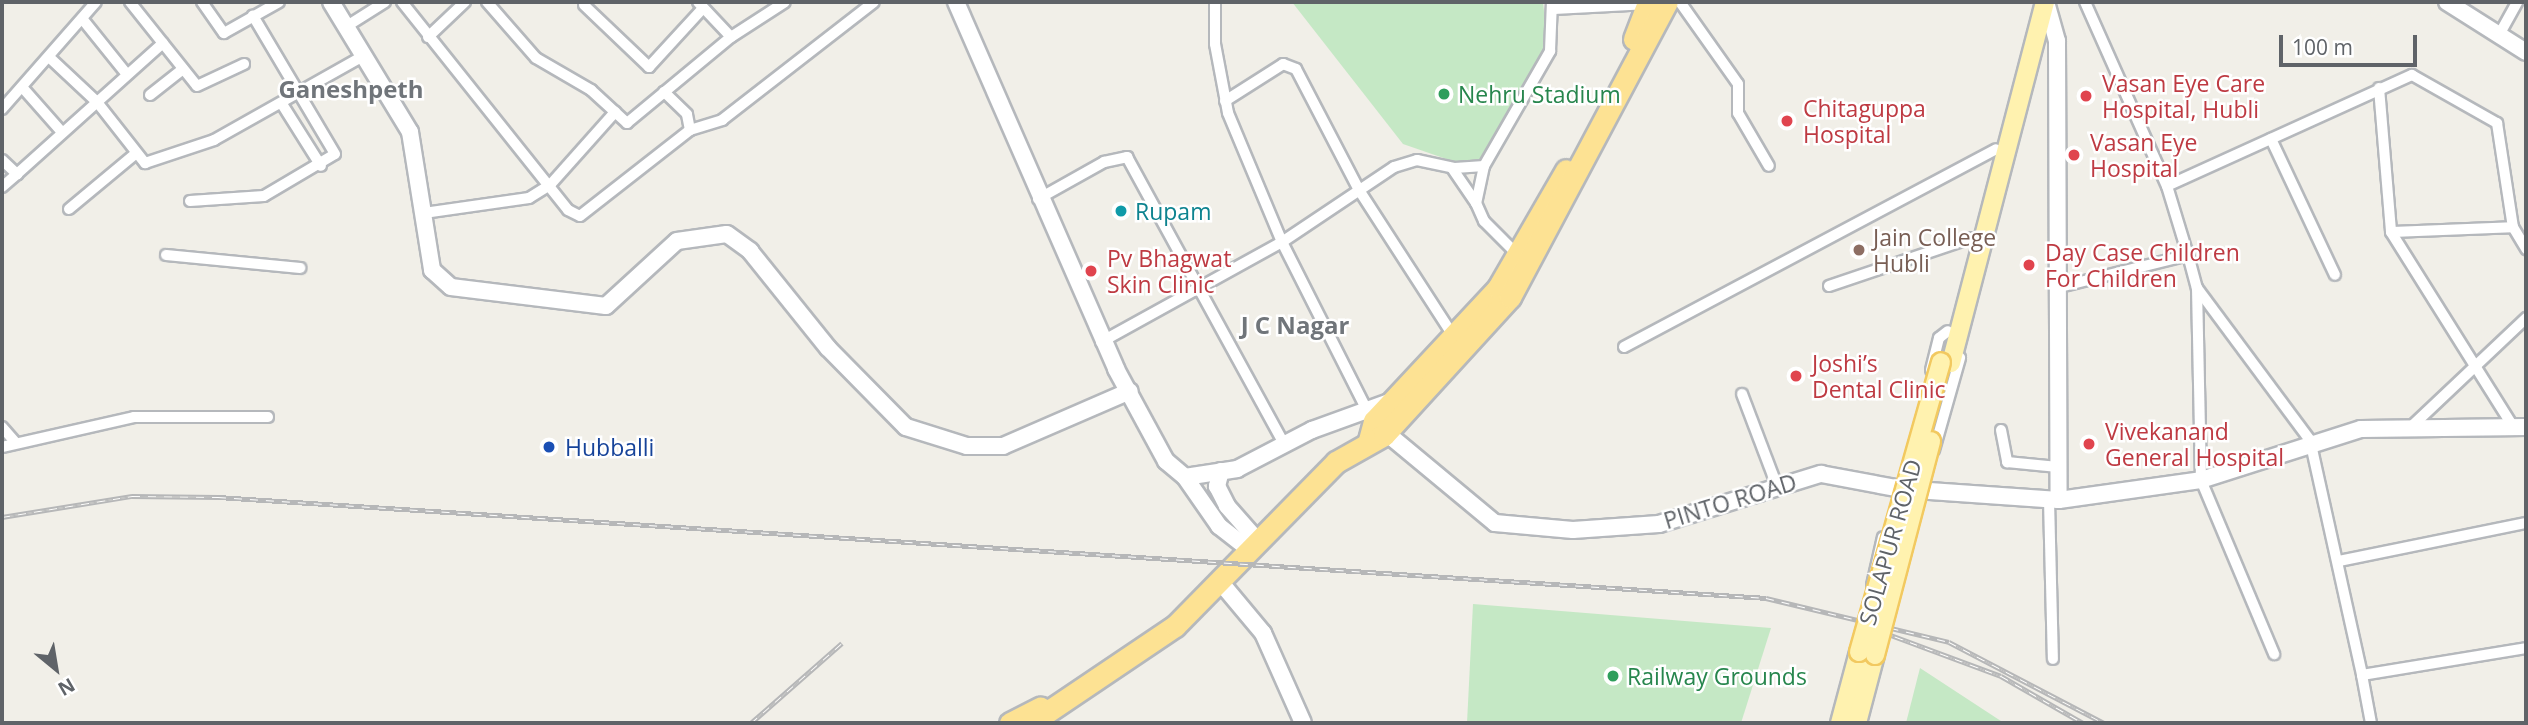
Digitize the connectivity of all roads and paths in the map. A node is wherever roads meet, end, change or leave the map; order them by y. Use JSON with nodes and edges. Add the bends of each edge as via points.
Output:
{"nodes":[{"id":1,"x":96,"y":2,"type":"edge"},
{"id":2,"x":130,"y":2,"type":"edge"},
{"id":3,"x":217,"y":2,"type":"edge"},
{"id":4,"x":279,"y":2,"type":"edge"},
{"id":5,"x":331,"y":2,"type":"edge"},
{"id":6,"x":385,"y":2,"type":"edge"},
{"id":7,"x":402,"y":2,"type":"edge"},
{"id":8,"x":465,"y":2,"type":"edge"},
{"id":9,"x":487,"y":2,"type":"edge"},
{"id":10,"x":785,"y":2,"type":"edge"},
{"id":11,"x":874,"y":2,"type":"edge"},
{"id":12,"x":956,"y":2,"type":"edge"},
{"id":13,"x":1215,"y":2,"type":"edge"},
{"id":14,"x":1657,"y":2,"type":"edge"},
{"id":15,"x":1680,"y":2,"type":"edge"},
{"id":16,"x":2034,"y":2,"type":"edge"},
{"id":17,"x":2045,"y":2,"type":"edge"},
{"id":18,"x":2085,"y":2,"type":"edge"},
{"id":19,"x":2447,"y":2,"type":"edge"},
{"id":20,"x":2516,"y":2,"type":"edge"},
{"id":21,"x":204,"y":5,"type":"edge"},
{"id":22,"x":584,"y":5,"type":"dead end"},
{"id":23,"x":701,"y":5,"type":"edge"},
{"id":24,"x":1553,"y":6,"type":"edge"},
{"id":25,"x":253,"y":16,"type":"junction"},
{"id":26,"x":84,"y":21,"type":"junction"},
{"id":27,"x":347,"y":26,"type":"junction"},
{"id":28,"x":2499,"y":35,"type":"junction"},
{"id":29,"x":428,"y":37,"type":"junction"},
{"id":30,"x":731,"y":37,"type":"junction"},
{"id":31,"x":163,"y":43,"type":"junction"},
{"id":32,"x":2526,"y":52,"type":"edge"},
{"id":33,"x":365,"y":55,"type":"junction"},
{"id":34,"x":50,"y":58,"type":"junction"},
{"id":35,"x":244,"y":64,"type":"dead end"},
{"id":36,"x":183,"y":69,"type":"junction"},
{"id":37,"x":125,"y":72,"type":"junction"},
{"id":38,"x":22,"y":87,"type":"junction"},
{"id":39,"x":2379,"y":88,"type":"junction"},
{"id":40,"x":664,"y":92,"type":"junction"},
{"id":41,"x":150,"y":95,"type":"dead end"},
{"id":42,"x":302,"y":95,"type":"junction"},
{"id":43,"x":1225,"y":101,"type":"junction"},
{"id":44,"x":97,"y":102,"type":"junction"},
{"id":45,"x":282,"y":104,"type":"junction"},
{"id":46,"x":2,"y":109,"type":"edge"},
{"id":47,"x":615,"y":112,"type":"junction"},
{"id":48,"x":60,"y":130,"type":"junction"},
{"id":49,"x":690,"y":130,"type":"junction"},
{"id":50,"x":2272,"y":139,"type":"junction"},
{"id":51,"x":1996,"y":149,"type":"junction"},
{"id":52,"x":134,"y":155,"type":"junction"},
{"id":53,"x":2,"y":160,"type":"edge"},
{"id":54,"x":321,"y":166,"type":"junction"},
{"id":55,"x":1483,"y":166,"type":"junction"},
{"id":56,"x":1769,"y":166,"type":"dead end"},
{"id":57,"x":1452,"y":167,"type":"junction"},
{"id":58,"x":17,"y":174,"type":"junction"},
{"id":59,"x":550,"y":185,"type":"junction"},
{"id":60,"x":2167,"y":186,"type":"junction"},
{"id":61,"x":2,"y":187,"type":"edge"},
{"id":62,"x":1359,"y":190,"type":"junction"},
{"id":63,"x":1038,"y":199,"type":"junction"},
{"id":64,"x":190,"y":201,"type":"dead end"},
{"id":65,"x":1476,"y":203,"type":"junction"},
{"id":66,"x":69,"y":209,"type":"dead end"},
{"id":67,"x":424,"y":213,"type":"junction"},
{"id":68,"x":2512,"y":227,"type":"junction"},
{"id":69,"x":2391,"y":232,"type":"junction"},
{"id":70,"x":1971,"y":238,"type":"junction"},
{"id":71,"x":1282,"y":242,"type":"junction"},
{"id":72,"x":2526,"y":249,"type":"edge"},
{"id":73,"x":166,"y":255,"type":"dead end"},
{"id":74,"x":1518,"y":255,"type":"junction"},
{"id":75,"x":2188,"y":256,"type":"junction"},
{"id":76,"x":300,"y":268,"type":"dead end"},
{"id":77,"x":2335,"y":275,"type":"dead end"},
{"id":78,"x":1829,"y":286,"type":"dead end"},
{"id":79,"x":2060,"y":287,"type":"junction"},
{"id":80,"x":1201,"y":288,"type":"junction"},
{"id":81,"x":2197,"y":288,"type":"junction"},
{"id":82,"x":2526,"y":318,"type":"edge"},
{"id":83,"x":1953,"y":333,"type":"junction"},
{"id":84,"x":1454,"y":337,"type":"junction"},
{"id":85,"x":1101,"y":342,"type":"junction"},
{"id":86,"x":1624,"y":347,"type":"dead end"},
{"id":87,"x":2474,"y":367,"type":"junction"},
{"id":88,"x":1130,"y":391,"type":"junction"},
{"id":89,"x":1742,"y":394,"type":"dead end"},
{"id":90,"x":268,"y":417,"type":"dead end"},
{"id":91,"x":2413,"y":425,"type":"junction"},
{"id":92,"x":1373,"y":426,"type":"junction"},
{"id":93,"x":2,"y":427,"type":"edge"},
{"id":94,"x":2520,"y":428,"type":"edge"},
{"id":95,"x":2001,"y":430,"type":"dead end"},
{"id":96,"x":2310,"y":440,"type":"junction"},
{"id":97,"x":15,"y":442,"type":"junction"},
{"id":98,"x":1285,"y":446,"type":"junction"},
{"id":99,"x":2,"y":447,"type":"edge"},
{"id":100,"x":2058,"y":467,"type":"junction"},
{"id":101,"x":1222,"y":471,"type":"junction"},
{"id":102,"x":1185,"y":477,"type":"junction"},
{"id":103,"x":2201,"y":480,"type":"junction"},
{"id":104,"x":1777,"y":486,"type":"junction"},
{"id":105,"x":1911,"y":490,"type":"junction"},
{"id":106,"x":2054,"y":500,"type":"junction"},
{"id":107,"x":2526,"y":523,"type":"edge"},
{"id":108,"x":1253,"y":544,"type":"junction"},
{"id":109,"x":2339,"y":561,"type":"junction"},
{"id":110,"x":1222,"y":584,"type":"junction"},
{"id":111,"x":1881,"y":602,"type":"junction"},
{"id":112,"x":2526,"y":648,"type":"edge"},
{"id":113,"x":1867,"y":654,"type":"junction"},
{"id":114,"x":2274,"y":654,"type":"dead end"},
{"id":115,"x":2053,"y":659,"type":"dead end"},
{"id":116,"x":2362,"y":675,"type":"junction"},
{"id":117,"x":1090,"y":685,"type":"junction"},
{"id":118,"x":1037,"y":722,"type":"edge"},
{"id":119,"x":1010,"y":723,"type":"edge"},
{"id":120,"x":1303,"y":723,"type":"edge"},
{"id":121,"x":1840,"y":723,"type":"edge"},
{"id":122,"x":1857,"y":723,"type":"edge"},
{"id":123,"x":2371,"y":723,"type":"edge"}],
"edges":[{"from":1,"to":26,"type":"street"},
{"from":2,"to":31,"type":"street"},
{"from":3,"to":21,"type":"street"},
{"from":4,"to":25,"type":"street"},
{"from":5,"to":27,"type":"street"},
{"from":6,"to":27,"type":"street"},
{"from":7,"to":29,"type":"street"},
{"from":8,"to":29,"type":"street"},
{"from":9,"to":47,"type":"street","via":[[536,58],[591,90]]},
{"from":10,"to":30,"type":"street"},
{"from":11,"to":49,"type":"street","via":[[722,120]]},
{"from":12,"to":63,"type":"street"},
{"from":13,"to":43,"type":"street","via":[[1215,44]]},
{"from":14,"to":24,"type":"street","via":[[1587,12]]},
{"from":14,"to":74,"type":"highway"},
{"from":14,"to":92,"type":"highway","via":[[1510,297]]},
{"from":15,"to":56,"type":"street","via":[[1738,84],[1738,113]]},
{"from":16,"to":51,"type":"main road"},
{"from":17,"to":79,"type":"street","via":[[2057,41]]},
{"from":17,"to":83,"type":"main road"},
{"from":18,"to":60,"type":"street"},
{"from":19,"to":28,"type":"street"},
{"from":20,"to":28,"type":"street"},
{"from":21,"to":25,"type":"street","via":[[224,33]]},
{"from":22,"to":23,"type":"street","via":[[649,67]]},
{"from":23,"to":30,"type":"street"},
{"from":24,"to":55,"type":"street","via":[[1550,51]]},
{"from":25,"to":42,"type":"street"},
{"from":26,"to":34,"type":"street"},
{"from":26,"to":37,"type":"street"},
{"from":27,"to":33,"type":"street"},
{"from":28,"to":32,"type":"street"},
{"from":29,"to":59,"type":"street"},
{"from":30,"to":40,"type":"street"},
{"from":31,"to":36,"type":"street"},
{"from":31,"to":37,"type":"street"},
{"from":33,"to":42,"type":"street"},
{"from":33,"to":67,"type":"street","via":[[410,132]]},
{"from":34,"to":38,"type":"street"},
{"from":34,"to":44,"type":"street"},
{"from":35,"to":36,"type":"street","via":[[201,88]]},
{"from":36,"to":41,"type":"street"},
{"from":37,"to":44,"type":"street"},
{"from":38,"to":46,"type":"street"},
{"from":38,"to":48,"type":"street"},
{"from":39,"to":50,"type":"street"},
{"from":39,"to":68,"type":"street","via":[[2412,75],[2497,123]]},
{"from":39,"to":69,"type":"street"},
{"from":40,"to":47,"type":"street","via":[[627,123]]},
{"from":40,"to":49,"type":"street","via":[[687,114]]},
{"from":42,"to":45,"type":"street"},
{"from":42,"to":54,"type":"street","via":[[336,149]]},
{"from":43,"to":62,"type":"street","via":[[1290,64]]},
{"from":43,"to":71,"type":"street"},
{"from":44,"to":48,"type":"street"},
{"from":44,"to":52,"type":"street"},
{"from":45,"to":52,"type":"street","via":[[162,160],[145,163]]},
{"from":45,"to":54,"type":"street"},
{"from":47,"to":59,"type":"street"},
{"from":48,"to":58,"type":"street"},
{"from":49,"to":59,"type":"street","via":[[580,216]]},
{"from":50,"to":60,"type":"street"},
{"from":50,"to":77,"type":"street"},
{"from":51,"to":70,"type":"main road"},
{"from":51,"to":86,"type":"street"},
{"from":52,"to":66,"type":"street"},
{"from":53,"to":58,"type":"street"},
{"from":54,"to":64,"type":"street","via":[[264,196]]},
{"from":55,"to":57,"type":"street"},
{"from":55,"to":65,"type":"street"},
{"from":57,"to":62,"type":"street","via":[[1417,160]]},
{"from":57,"to":65,"type":"street"},
{"from":58,"to":61,"type":"street"},
{"from":59,"to":67,"type":"street","via":[[514,205]]},
{"from":60,"to":75,"type":"street"},
{"from":62,"to":71,"type":"street"},
{"from":62,"to":84,"type":"street"},
{"from":63,"to":80,"type":"street","via":[[1104,162],[1127,157]]},
{"from":63,"to":85,"type":"street"},
{"from":65,"to":74,"type":"street","via":[[1484,221]]},
{"from":67,"to":88,"type":"street","via":[[432,270],[451,287],[606,306],[677,241],[727,234],[750,251],[886,410],[906,427],[940,440],[1003,446]]},
{"from":68,"to":69,"type":"street"},
{"from":68,"to":72,"type":"street"},
{"from":69,"to":87,"type":"street"},
{"from":70,"to":78,"type":"street"},
{"from":70,"to":83,"type":"main road"},
{"from":71,"to":80,"type":"street"},
{"from":71,"to":92,"type":"street"},
{"from":73,"to":76,"type":"street"},
{"from":74,"to":84,"type":"highway"},
{"from":75,"to":79,"type":"street"},
{"from":75,"to":81,"type":"street"},
{"from":79,"to":100,"type":"street"},
{"from":80,"to":85,"type":"street"},
{"from":80,"to":98,"type":"street"},
{"from":81,"to":96,"type":"street"},
{"from":81,"to":103,"type":"street"},
{"from":82,"to":87,"type":"street"},
{"from":83,"to":105,"type":"street","via":[[1961,354]]},
{"from":83,"to":105,"type":"street","via":[[1940,338]]},
{"from":83,"to":111,"type":"main road","name":"SOLAPUR ROAD","bridge":true},
{"from":84,"to":92,"type":"highway"},
{"from":85,"to":88,"type":"street"},
{"from":87,"to":91,"type":"street"},
{"from":87,"to":94,"type":"street"},
{"from":88,"to":102,"type":"street","via":[[1166,461]]},
{"from":89,"to":104,"type":"street"},
{"from":90,"to":97,"type":"street","via":[[134,417]]},
{"from":91,"to":94,"type":"street","name":"PINTO ROAD"},
{"from":91,"to":96,"type":"street","name":"PINTO ROAD"},
{"from":92,"to":98,"type":"street"},
{"from":92,"to":104,"type":"street","name":"PINTO ROAD","via":[[1495,523],[1573,530],[1659,524]]},
{"from":92,"to":108,"type":"highway"},
{"from":93,"to":97,"type":"street"},
{"from":95,"to":100,"type":"street","via":[[2000,452],[2007,462]]},
{"from":96,"to":103,"type":"street","name":"PINTO ROAD"},
{"from":96,"to":109,"type":"street"},
{"from":97,"to":99,"type":"street"},
{"from":98,"to":101,"type":"street"},
{"from":100,"to":106,"type":"street"},
{"from":101,"to":102,"type":"street"},
{"from":101,"to":108,"type":"street","via":[[1217,486]]},
{"from":102,"to":108,"type":"street","via":[[1219,526]]},
{"from":103,"to":106,"type":"street","name":"PINTO ROAD"},
{"from":103,"to":114,"type":"street"},
{"from":104,"to":105,"type":"street","name":"PINTO ROAD","via":[[1821,474]]},
{"from":105,"to":106,"type":"street","name":"PINTO ROAD"},
{"from":105,"to":111,"type":"street","via":[[1872,571]]},
{"from":105,"to":111,"type":"street","via":[[1898,594]]},
{"from":106,"to":115,"type":"street"},
{"from":107,"to":109,"type":"street"},
{"from":108,"to":110,"type":"highway"},
{"from":109,"to":116,"type":"street"},
{"from":110,"to":117,"type":"highway","via":[[1175,626]]},
{"from":110,"to":120,"type":"street","via":[[1263,632]]},
{"from":111,"to":113,"type":"main road","name":"SOLAPUR ROAD","bridge":true},
{"from":112,"to":116,"type":"street"},
{"from":113,"to":121,"type":"main road","name":"SOLAPUR ROAD"},
{"from":113,"to":122,"type":"main road","name":"SOLAPUR ROAD"},
{"from":116,"to":123,"type":"street"},
{"from":117,"to":118,"type":"highway"},
{"from":117,"to":119,"type":"highway"}]}
